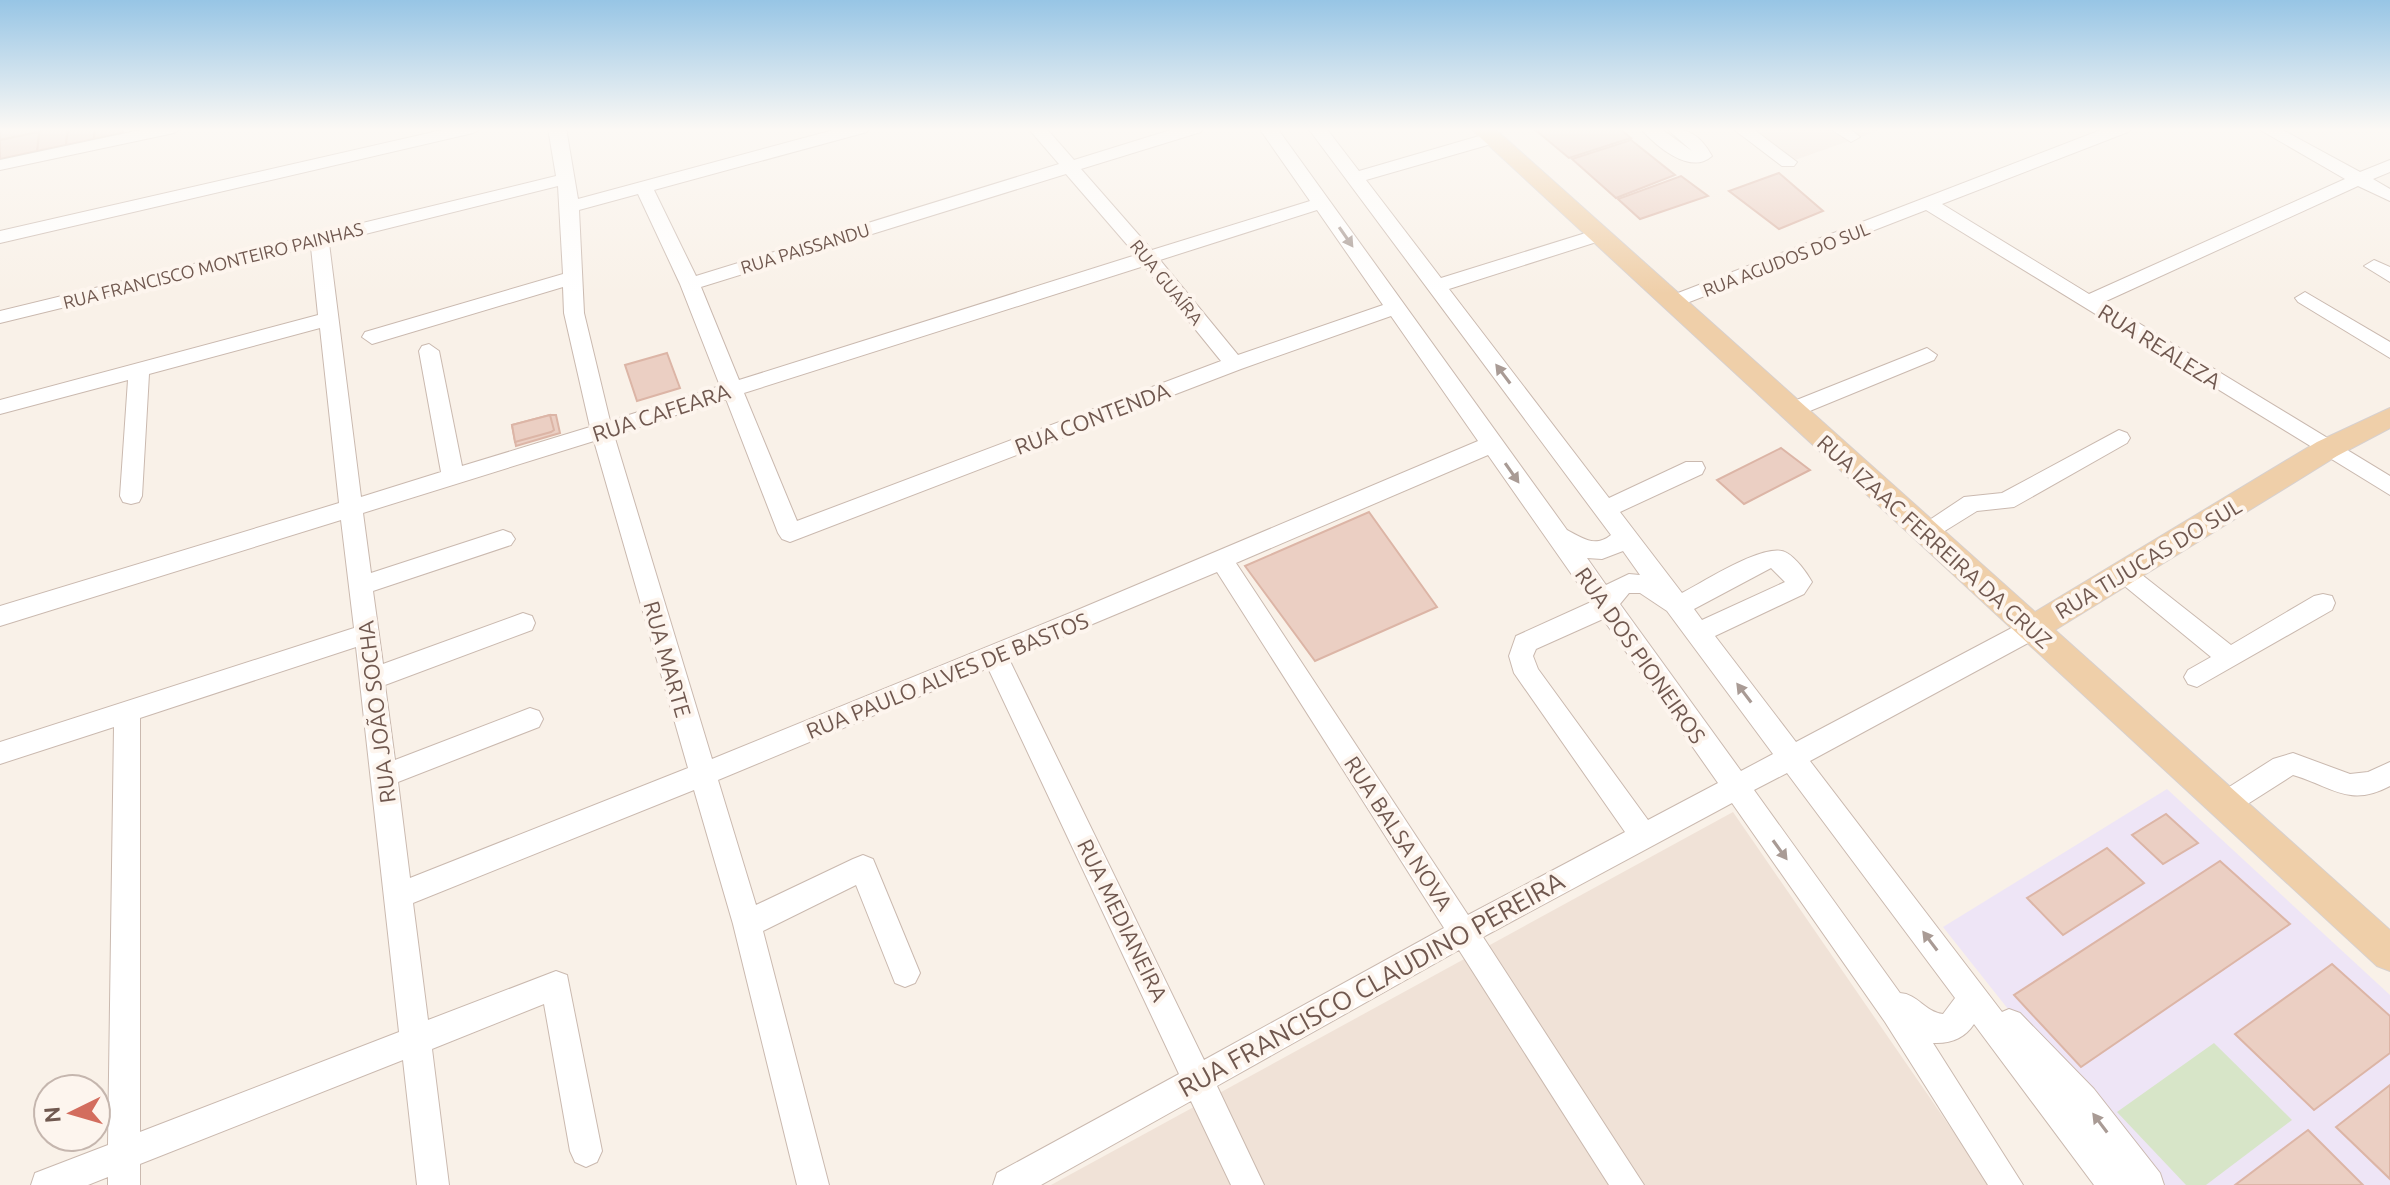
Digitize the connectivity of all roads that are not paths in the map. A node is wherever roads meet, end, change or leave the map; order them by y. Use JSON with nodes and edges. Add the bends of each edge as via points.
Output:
{"nodes":[{"id":1,"x":233,"y":183,"type":"edge"},
{"id":2,"x":548,"y":183,"type":"edge"},
{"id":3,"x":567,"y":183,"type":"edge"},
{"id":4,"x":658,"y":183,"type":"edge"},
{"id":5,"x":1015,"y":183,"type":"edge"},
{"id":6,"x":1085,"y":183,"type":"edge"},
{"id":7,"x":1307,"y":183,"type":"edge"},
{"id":8,"x":1358,"y":183,"type":"edge"},
{"id":9,"x":1542,"y":183,"type":"edge"},
{"id":10,"x":1982,"y":183,"type":"edge"},
{"id":11,"x":2346,"y":183,"type":"edge"},
{"id":12,"x":2367,"y":183,"type":"edge"},
{"id":13,"x":644,"y":187,"type":"junction"},
{"id":14,"x":2390,"y":196,"type":"edge"},
{"id":15,"x":1321,"y":203,"type":"junction"},
{"id":16,"x":1929,"y":204,"type":"junction"},
{"id":17,"x":570,"y":207,"type":"junction"},
{"id":18,"x":1599,"y":235,"type":"junction"},
{"id":19,"x":0,"y":237,"type":"edge"},
{"id":20,"x":319,"y":239,"type":"junction"},
{"id":21,"x":1148,"y":258,"type":"junction"},
{"id":22,"x":572,"y":278,"type":"junction"},
{"id":23,"x":690,"y":284,"type":"junction"},
{"id":24,"x":1436,"y":286,"type":"junction"},
{"id":25,"x":2305,"y":298,"type":"dead end"},
{"id":26,"x":1672,"y":302,"type":"junction"},
{"id":27,"x":2088,"y":302,"type":"junction"},
{"id":28,"x":1395,"y":308,"type":"junction"},
{"id":29,"x":0,"y":317,"type":"edge"},
{"id":30,"x":329,"y":319,"type":"junction"},
{"id":31,"x":372,"y":337,"type":"dead end"},
{"id":32,"x":429,"y":351,"type":"dead end"},
{"id":33,"x":2390,"y":351,"type":"edge"},
{"id":34,"x":1927,"y":355,"type":"dead end"},
{"id":35,"x":1234,"y":364,"type":"junction"},
{"id":36,"x":139,"y":369,"type":"junction"},
{"id":37,"x":731,"y":389,"type":"junction"},
{"id":38,"x":0,"y":407,"type":"edge"},
{"id":39,"x":1792,"y":410,"type":"junction"},
{"id":40,"x":2390,"y":417,"type":"edge"},
{"id":41,"x":602,"y":431,"type":"junction"},
{"id":42,"x":2119,"y":438,"type":"dead end"},
{"id":43,"x":1492,"y":444,"type":"junction"},
{"id":44,"x":2327,"y":449,"type":"junction"},
{"id":45,"x":1694,"y":468,"type":"dead end"},
{"id":46,"x":453,"y":475,"type":"junction"},
{"id":47,"x":2390,"y":487,"type":"edge"},
{"id":48,"x":131,"y":496,"type":"dead end"},
{"id":49,"x":351,"y":506,"type":"junction"},
{"id":50,"x":1605,"y":509,"type":"junction"},
{"id":51,"x":1927,"y":533,"type":"junction"},
{"id":52,"x":1555,"y":534,"type":"junction"},
{"id":53,"x":1624,"y":536,"type":"junction"},
{"id":54,"x":503,"y":539,"type":"dead end"},
{"id":55,"x":1222,"y":561,"type":"junction"},
{"id":56,"x":2124,"y":573,"type":"junction"},
{"id":57,"x":361,"y":586,"type":"junction"},
{"id":58,"x":2323,"y":603,"type":"dead end"},
{"id":59,"x":1607,"y":606,"type":"junction"},
{"id":60,"x":1678,"y":606,"type":"junction"},
{"id":61,"x":0,"y":616,"type":"edge"},
{"id":62,"x":523,"y":623,"type":"dead end"},
{"id":63,"x":2032,"y":629,"type":"junction"},
{"id":64,"x":1698,"y":633,"type":"junction"},
{"id":65,"x":367,"y":634,"type":"junction"},
{"id":66,"x":995,"y":656,"type":"junction"},
{"id":67,"x":2230,"y":658,"type":"junction"},
{"id":68,"x":2197,"y":677,"type":"dead end"},
{"id":69,"x":372,"y":679,"type":"junction"},
{"id":70,"x":127,"y":712,"type":"junction"},
{"id":71,"x":530,"y":719,"type":"dead end"},
{"id":72,"x":0,"y":753,"type":"edge"},
{"id":73,"x":1791,"y":756,"type":"junction"},
{"id":74,"x":2390,"y":773,"type":"edge"},
{"id":75,"x":384,"y":776,"type":"junction"},
{"id":76,"x":702,"y":776,"type":"junction"},
{"id":77,"x":1734,"y":787,"type":"junction"},
{"id":78,"x":2225,"y":804,"type":"junction"},
{"id":79,"x":1643,"y":836,"type":"junction"},
{"id":80,"x":398,"y":896,"type":"junction"},
{"id":81,"x":1828,"y":919,"type":"junction"},
{"id":82,"x":747,"y":924,"type":"junction"},
{"id":83,"x":1464,"y":932,"type":"junction"},
{"id":84,"x":2390,"y":954,"type":"edge"},
{"id":85,"x":905,"y":973,"type":"dead end"},
{"id":86,"x":1974,"y":999,"type":"junction"},
{"id":87,"x":1914,"y":1038,"type":"junction"},
{"id":88,"x":415,"y":1039,"type":"junction"},
{"id":89,"x":1200,"y":1078,"type":"junction"},
{"id":90,"x":586,"y":1151,"type":"dead end"},
{"id":91,"x":124,"y":1170,"type":"edge"},
{"id":92,"x":1023,"y":1182,"type":"edge"},
{"id":93,"x":47,"y":1185,"type":"edge"},
{"id":94,"x":433,"y":1185,"type":"edge"},
{"id":95,"x":813,"y":1185,"type":"edge"},
{"id":96,"x":1248,"y":1185,"type":"edge"},
{"id":97,"x":1628,"y":1185,"type":"edge"},
{"id":98,"x":2007,"y":1185,"type":"edge"},
{"id":99,"x":2023,"y":1185,"type":"edge"},
{"id":100,"x":2114,"y":1185,"type":"edge"},
{"id":101,"x":2148,"y":1185,"type":"edge"}],
"edges":[{"from":1,"to":19,"type":"street"},
{"from":2,"to":20,"type":"street","name":"RUA FRANCISCO MONTEIRO PAINHAS"},
{"from":3,"to":17,"type":"street","name":"RUA MARTE"},
{"from":4,"to":13,"type":"street"},
{"from":5,"to":23,"type":"street","name":"RUA PAISSANDU"},
{"from":6,"to":21,"type":"street","name":"RUA GUAÍRA"},
{"from":7,"to":15,"type":"street","name":"RUA DOS PIONEIROS"},
{"from":8,"to":24,"type":"street"},
{"from":9,"to":18,"type":"main road","name":"RUA IZAAC FERREIRA DA CRUZ"},
{"from":10,"to":16,"type":"street","name":"RUA AGUDOS DO SUL"},
{"from":11,"to":27,"type":"street"},
{"from":12,"to":14,"type":"street"},
{"from":13,"to":17,"type":"street"},
{"from":13,"to":23,"type":"street"},
{"from":15,"to":21,"type":"street","name":"RUA CAFEARA"},
{"from":15,"to":28,"type":"street","name":"RUA DOS PIONEIROS","one_way":true},
{"from":16,"to":26,"type":"street","name":"RUA AGUDOS DO SUL"},
{"from":16,"to":27,"type":"street","name":"RUA REALEZA"},
{"from":17,"to":22,"type":"street","name":"RUA MARTE"},
{"from":18,"to":24,"type":"street"},
{"from":18,"to":26,"type":"main road","name":"RUA IZAAC FERREIRA DA CRUZ"},
{"from":20,"to":29,"type":"street","name":"RUA FRANCISCO MONTEIRO PAINHAS"},
{"from":20,"to":30,"type":"street","name":"RUA JOÃO SOCHA"},
{"from":21,"to":35,"type":"street","name":"RUA GUAÍRA"},
{"from":21,"to":37,"type":"street","name":"RUA CAFEARA"},
{"from":22,"to":31,"type":"street"},
{"from":22,"to":41,"type":"street","name":"RUA MARTE","via":[[574,313]]},
{"from":23,"to":37,"type":"street"},
{"from":50,"to":24,"type":"street","one_way":true},
{"from":25,"to":33,"type":"street"},
{"from":26,"to":39,"type":"main road","name":"RUA IZAAC FERREIRA DA CRUZ"},
{"from":27,"to":44,"type":"street","name":"RUA REALEZA"},
{"from":28,"to":35,"type":"street","name":"RUA CONTENDA"},
{"from":28,"to":43,"type":"street","name":"RUA DOS PIONEIROS"},
{"from":30,"to":36,"type":"street"},
{"from":30,"to":49,"type":"street","name":"RUA JOÃO SOCHA"},
{"from":32,"to":46,"type":"street"},
{"from":34,"to":39,"type":"street"},
{"from":35,"to":37,"type":"street","name":"RUA CONTENDA","via":[[790,533]]},
{"from":36,"to":38,"type":"street"},
{"from":36,"to":48,"type":"street"},
{"from":37,"to":41,"type":"street","name":"RUA CAFEARA"},
{"from":39,"to":51,"type":"main road","name":"RUA IZAAC FERREIRA DA CRUZ"},
{"from":40,"to":44,"type":"main road","name":"RUA TIJUCAS DO SUL"},
{"from":41,"to":46,"type":"street","name":"RUA CAFEARA"},
{"from":41,"to":76,"type":"street","name":"RUA MARTE"},
{"from":42,"to":51,"type":"street","via":[[2006,501],[1972,503]]},
{"from":43,"to":52,"type":"street","name":"RUA DOS PIONEIROS","one_way":true},
{"from":43,"to":55,"type":"street","name":"RUA PAULO ALVES DE BASTOS"},
{"from":44,"to":47,"type":"street","name":"RUA REALEZA"},
{"from":44,"to":56,"type":"main road","name":"RUA TIJUCAS DO SUL"},
{"from":45,"to":50,"type":"street"},
{"from":46,"to":49,"type":"street","name":"RUA CAFEARA"},
{"from":49,"to":57,"type":"street","name":"RUA JOÃO SOCHA"},
{"from":49,"to":61,"type":"street","name":"RUA CAFEARA"},
{"from":50,"to":53,"type":"street"},
{"from":51,"to":63,"type":"main road","name":"RUA IZAAC FERREIRA DA CRUZ"},
{"from":52,"to":53,"type":"street","via":[[1586,551],[1617,546]]},
{"from":52,"to":59,"type":"street","name":"RUA DOS PIONEIROS"},
{"from":53,"to":60,"type":"street"},
{"from":54,"to":57,"type":"street"},
{"from":55,"to":66,"type":"street","name":"RUA PAULO ALVES DE BASTOS"},
{"from":55,"to":83,"type":"street","name":"RUA BALSA NOVA"},
{"from":56,"to":63,"type":"main road","name":"RUA TIJUCAS DO SUL"},
{"from":56,"to":67,"type":"street"},
{"from":57,"to":65,"type":"street","name":"RUA JOÃO SOCHA"},
{"from":58,"to":67,"type":"street"},
{"from":59,"to":60,"type":"street","via":[[1612,592],[1625,583],[1645,584]]},
{"from":59,"to":77,"type":"street","name":"RUA DOS PIONEIROS"},
{"from":59,"to":79,"type":"street","via":[[1538,635],[1525,643],[1521,656],[1527,673]]},
{"from":60,"to":64,"type":"street"},
{"from":60,"to":64,"type":"street","via":[[1768,559],[1779,559],[1798,577],[1796,587]]},
{"from":62,"to":69,"type":"street"},
{"from":63,"to":73,"type":"street","name":"RUA TIJUCAS DO SUL"},
{"from":63,"to":78,"type":"main road","name":"RUA IZAAC FERREIRA DA CRUZ"},
{"from":73,"to":64,"type":"street","one_way":true},
{"from":65,"to":69,"type":"street","name":"RUA JOÃO SOCHA"},
{"from":65,"to":70,"type":"street"},
{"from":66,"to":76,"type":"street","name":"RUA PAULO ALVES DE BASTOS"},
{"from":66,"to":89,"type":"street","name":"RUA MEDIANEIRA"},
{"from":67,"to":68,"type":"street"},
{"from":69,"to":75,"type":"street","name":"RUA JOÃO SOCHA"},
{"from":70,"to":72,"type":"street"},
{"from":70,"to":91,"type":"street"},
{"from":71,"to":75,"type":"street"},
{"from":73,"to":77,"type":"street","name":"RUA TIJUCAS DO SUL"},
{"from":86,"to":73,"type":"street","one_way":true},
{"from":74,"to":78,"type":"street","via":[[2358,787],[2293,764]]},
{"from":75,"to":80,"type":"street","name":"RUA JOÃO SOCHA"},
{"from":76,"to":80,"type":"street","name":"RUA PAULO ALVES DE BASTOS"},
{"from":76,"to":82,"type":"street","name":"RUA MARTE"},
{"from":77,"to":79,"type":"street","name":"RUA FRANCISCO CLAUDINO PEREIRA"},
{"from":77,"to":81,"type":"street","name":"RUA DOS PIONEIROS","one_way":true},
{"from":78,"to":84,"type":"main road","name":"RUA IZAAC FERREIRA DA CRUZ"},
{"from":79,"to":83,"type":"street","name":"RUA FRANCISCO CLAUDINO PEREIRA"},
{"from":80,"to":88,"type":"street","name":"RUA JOÃO SOCHA"},
{"from":81,"to":86,"type":"street","via":[[1914,1019],[1933,1029],[1952,1028],[1966,1017]]},
{"from":81,"to":87,"type":"street","name":"RUA DOS PIONEIROS"},
{"from":82,"to":85,"type":"street","via":[[863,868]]},
{"from":82,"to":95,"type":"street","name":"RUA MARTE"},
{"from":83,"to":89,"type":"street","name":"RUA FRANCISCO CLAUDINO PEREIRA"},
{"from":83,"to":97,"type":"street","name":"RUA BALSA NOVA"},
{"from":86,"to":100,"type":"street"},
{"from":101,"to":86,"type":"street","one_way":true,"via":[[2083,1100],[2009,1024]]},
{"from":87,"to":98,"type":"street","name":"RUA DOS PIONEIROS"},
{"from":87,"to":99,"type":"street"},
{"from":88,"to":90,"type":"street","via":[[556,985]]},
{"from":88,"to":91,"type":"street"},
{"from":88,"to":94,"type":"street","name":"RUA JOÃO SOCHA"},
{"from":89,"to":92,"type":"street","name":"RUA FRANCISCO CLAUDINO PEREIRA"},
{"from":89,"to":96,"type":"street","name":"RUA MEDIANEIRA"},
{"from":91,"to":93,"type":"street"}]}
